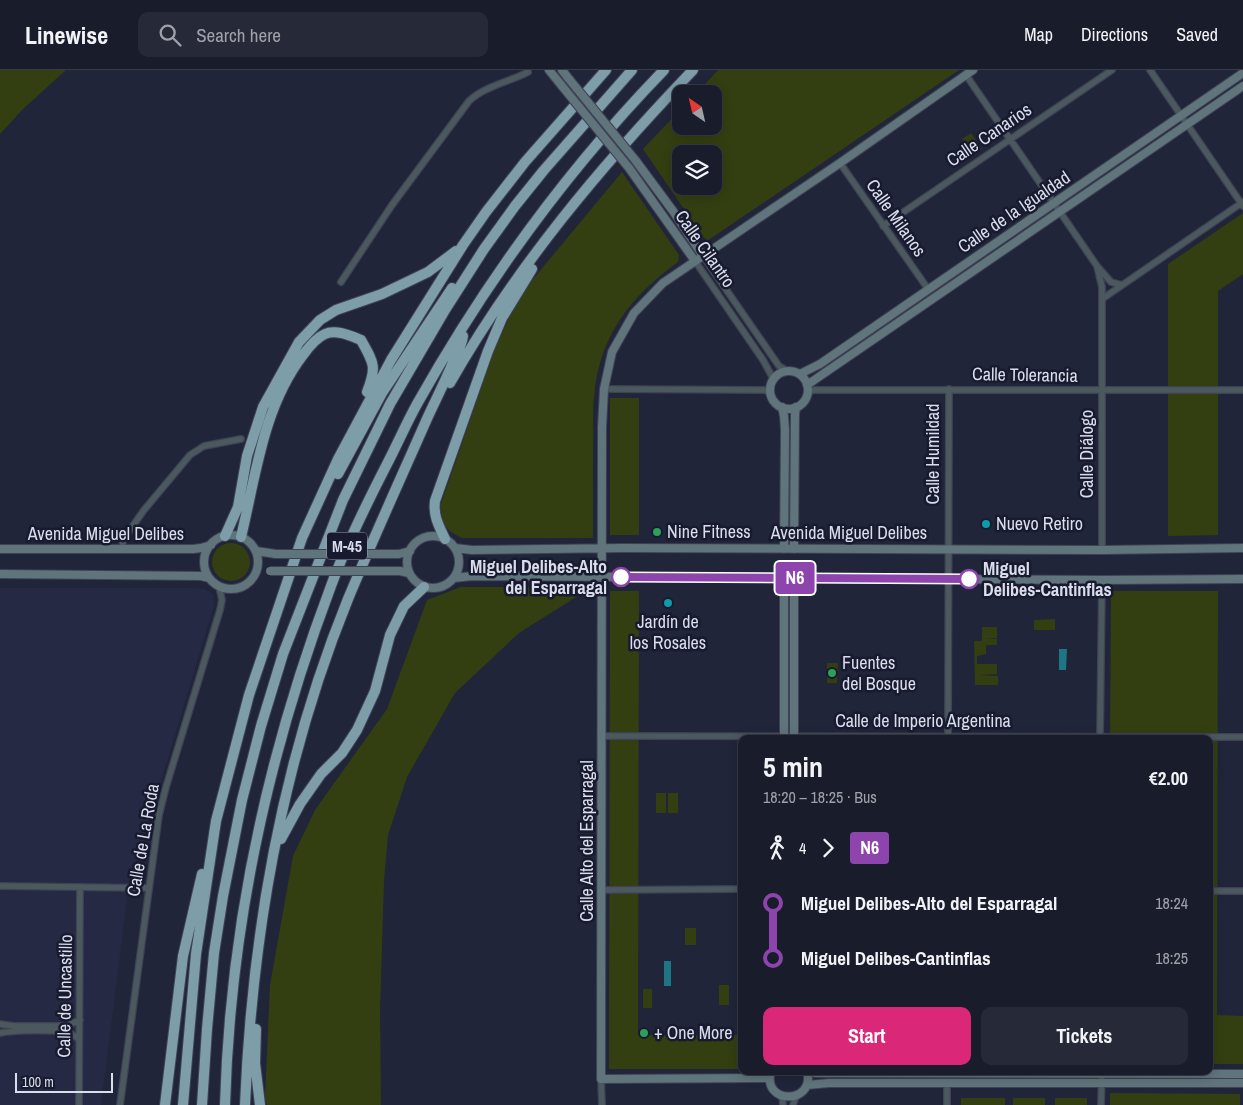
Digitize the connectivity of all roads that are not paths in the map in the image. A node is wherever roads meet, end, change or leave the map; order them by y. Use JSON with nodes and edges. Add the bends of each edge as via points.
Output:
{"nodes":[{"id":1,"x":549,"y":70,"type":"edge"},
{"id":2,"x":562,"y":70,"type":"edge"},
{"id":3,"x":606,"y":70,"type":"edge"},
{"id":4,"x":632,"y":70,"type":"edge"},
{"id":5,"x":664,"y":70,"type":"edge"},
{"id":6,"x":693,"y":70,"type":"edge"},
{"id":7,"x":973,"y":70,"type":"edge"},
{"id":8,"x":1112,"y":70,"type":"edge"},
{"id":9,"x":1150,"y":70,"type":"edge"},
{"id":10,"x":528,"y":72,"type":"dead end"},
{"id":11,"x":1243,"y":73,"type":"edge"},
{"id":12,"x":966,"y":75,"type":"junction"},
{"id":13,"x":1243,"y":86,"type":"edge"},
{"id":14,"x":1182,"y":116,"type":"junction"},
{"id":15,"x":1187,"y":124,"type":"junction"},
{"id":16,"x":1010,"y":139,"type":"junction"},
{"id":17,"x":840,"y":163,"type":"junction"},
{"id":18,"x":1054,"y":203,"type":"junction"},
{"id":19,"x":1242,"y":204,"type":"edge"},
{"id":20,"x":1059,"y":211,"type":"junction"},
{"id":21,"x":883,"y":226,"type":"junction"},
{"id":22,"x":552,"y":230,"type":"junction"},
{"id":23,"x":462,"y":245,"type":"junction"},
{"id":24,"x":484,"y":249,"type":"junction"},
{"id":25,"x":703,"y":256,"type":"junction"},
{"id":26,"x":695,"y":261,"type":"junction"},
{"id":27,"x":1097,"y":266,"type":"junction"},
{"id":28,"x":341,"y":282,"type":"dead end"},
{"id":29,"x":1122,"y":285,"type":"junction"},
{"id":30,"x":928,"y":289,"type":"junction"},
{"id":31,"x":1102,"y":299,"type":"junction"},
{"id":32,"x":466,"y":324,"type":"junction"},
{"id":33,"x":787,"y":371,"type":"junction"},
{"id":34,"x":800,"y":374,"type":"junction"},
{"id":35,"x":774,"y":380,"type":"junction"},
{"id":36,"x":604,"y":389,"type":"junction"},
{"id":37,"x":808,"y":389,"type":"junction"},
{"id":38,"x":949,"y":389,"type":"junction"},
{"id":39,"x":1243,"y":390,"type":"edge"},
{"id":40,"x":1103,"y":391,"type":"junction"},
{"id":41,"x":771,"y":392,"type":"junction"},
{"id":42,"x":782,"y":407,"type":"junction"},
{"id":43,"x":796,"y":407,"type":"junction"},
{"id":44,"x":420,"y":436,"type":"junction"},
{"id":45,"x":241,"y":439,"type":"dead end"},
{"id":46,"x":338,"y":459,"type":"junction"},
{"id":47,"x":226,"y":536,"type":"junction"},
{"id":48,"x":241,"y":537,"type":"junction"},
{"id":49,"x":446,"y":539,"type":"junction"},
{"id":50,"x":211,"y":544,"type":"junction"},
{"id":51,"x":455,"y":548,"type":"junction"},
{"id":52,"x":784,"y":548,"type":"junction"},
{"id":53,"x":794,"y":548,"type":"junction"},
{"id":54,"x":948,"y":548,"type":"junction"},
{"id":55,"x":1243,"y":548,"type":"edge"},
{"id":56,"x":0,"y":549,"type":"edge"},
{"id":57,"x":122,"y":549,"type":"junction"},
{"id":58,"x":602,"y":549,"type":"junction"},
{"id":59,"x":1102,"y":550,"type":"junction"},
{"id":60,"x":256,"y":551,"type":"junction"},
{"id":61,"x":410,"y":551,"type":"junction"},
{"id":62,"x":409,"y":573,"type":"junction"},
{"id":63,"x":0,"y":574,"type":"edge"},
{"id":64,"x":255,"y":575,"type":"junction"},
{"id":65,"x":602,"y":577,"type":"junction"},
{"id":66,"x":209,"y":578,"type":"junction"},
{"id":67,"x":454,"y":578,"type":"junction"},
{"id":68,"x":784,"y":578,"type":"junction"},
{"id":69,"x":794,"y":578,"type":"junction"},
{"id":70,"x":947,"y":578,"type":"junction"},
{"id":71,"x":1243,"y":579,"type":"edge"},
{"id":72,"x":1102,"y":580,"type":"junction"},
{"id":73,"x":219,"y":586,"type":"junction"},
{"id":74,"x":424,"y":587,"type":"junction"},
{"id":75,"x":282,"y":597,"type":"junction"},
{"id":76,"x":784,"y":735,"type":"edge"},
{"id":77,"x":794,"y":735,"type":"edge"},
{"id":78,"x":948,"y":735,"type":"edge"},
{"id":79,"x":1100,"y":735,"type":"edge"},
{"id":80,"x":602,"y":736,"type":"junction"},
{"id":81,"x":738,"y":737,"type":"edge"},
{"id":82,"x":1213,"y":737,"type":"edge"},
{"id":83,"x":1243,"y":737,"type":"edge"},
{"id":84,"x":216,"y":821,"type":"junction"},
{"id":85,"x":276,"y":848,"type":"junction"},
{"id":86,"x":0,"y":886,"type":"edge"},
{"id":87,"x":80,"y":887,"type":"junction"},
{"id":88,"x":148,"y":888,"type":"junction"},
{"id":89,"x":738,"y":889,"type":"edge"},
{"id":90,"x":602,"y":890,"type":"junction"},
{"id":91,"x":1213,"y":891,"type":"edge"},
{"id":92,"x":1243,"y":891,"type":"edge"},
{"id":93,"x":258,"y":950,"type":"junction"},
{"id":94,"x":80,"y":1020,"type":"junction"},
{"id":95,"x":0,"y":1024,"type":"edge"},
{"id":96,"x":0,"y":1033,"type":"edge"},
{"id":97,"x":79,"y":1039,"type":"junction"},
{"id":98,"x":168,"y":1074,"type":"junction"},
{"id":99,"x":1213,"y":1074,"type":"edge"},
{"id":100,"x":1243,"y":1074,"type":"edge"},
{"id":101,"x":738,"y":1075,"type":"edge"},
{"id":102,"x":770,"y":1075,"type":"edge"},
{"id":103,"x":807,"y":1075,"type":"edge"},
{"id":104,"x":1102,"y":1075,"type":"edge"},
{"id":105,"x":601,"y":1079,"type":"junction"},
{"id":106,"x":947,"y":1083,"type":"junction"},
{"id":107,"x":1243,"y":1083,"type":"edge"},
{"id":108,"x":1101,"y":1084,"type":"junction"},
{"id":109,"x":807,"y":1085,"type":"junction"},
{"id":110,"x":782,"y":1096,"type":"junction"},
{"id":111,"x":796,"y":1096,"type":"junction"},
{"id":112,"x":79,"y":1105,"type":"edge"},
{"id":113,"x":120,"y":1105,"type":"edge"},
{"id":114,"x":161,"y":1105,"type":"edge"},
{"id":115,"x":165,"y":1105,"type":"edge"},
{"id":116,"x":183,"y":1105,"type":"edge"},
{"id":117,"x":202,"y":1105,"type":"edge"},
{"id":118,"x":225,"y":1105,"type":"edge"},
{"id":119,"x":245,"y":1105,"type":"edge"},
{"id":120,"x":260,"y":1105,"type":"edge"},
{"id":121,"x":602,"y":1105,"type":"edge"},
{"id":122,"x":783,"y":1105,"type":"edge"},
{"id":123,"x":793,"y":1105,"type":"edge"},
{"id":124,"x":947,"y":1105,"type":"edge"},
{"id":125,"x":1101,"y":1105,"type":"edge"}],
"edges":[{"from":1,"to":26,"type":"main road","name":"Calle Cilantro","bridge":true,"via":[[629,168]]},
{"from":2,"to":25,"type":"main road","name":"Calle Cilantro","bridge":true,"via":[[636,161]]},
{"from":3,"to":23,"type":"highway","via":[[525,162]]},
{"from":4,"to":24,"type":"highway","number":"M-45","via":[[544,170]]},
{"from":5,"to":32,"type":"highway","number":"M-45","via":[[578,165],[502,268]]},
{"from":6,"to":22,"type":"highway","via":[[639,126]]},
{"from":7,"to":12,"type":"main road","name":"Calle Alto del Esparragal"},
{"from":8,"to":16,"type":"street","name":"Calle Canarios"},
{"from":9,"to":14,"type":"street"},
{"from":10,"to":28,"type":"street","via":[[468,100]]},
{"from":11,"to":14,"type":"main road","name":"Calle de la Igualdad"},
{"from":12,"to":16,"type":"street"},
{"from":12,"to":17,"type":"main road","name":"Calle Alto del Esparragal"},
{"from":13,"to":15,"type":"main road","name":"Calle de la Igualdad"},
{"from":14,"to":15,"type":"street"},
{"from":14,"to":18,"type":"main road","name":"Calle de la Igualdad"},
{"from":15,"to":19,"type":"street"},
{"from":15,"to":20,"type":"main road","name":"Calle de la Igualdad"},
{"from":16,"to":18,"type":"street"},
{"from":16,"to":21,"type":"street","name":"Calle Canarios"},
{"from":17,"to":21,"type":"street","name":"Calle Milanos"},
{"from":17,"to":25,"type":"main road","name":"Calle Alto del Esparragal"},
{"from":18,"to":20,"type":"street"},
{"from":18,"to":30,"type":"main road","name":"Calle de la Igualdad"},
{"from":19,"to":29,"type":"street"},
{"from":20,"to":27,"type":"street"},
{"from":20,"to":37,"type":"main road","name":"Calle de la Igualdad"},
{"from":21,"to":30,"type":"street","name":"Calle Milanos"},
{"from":22,"to":44,"type":"highway","via":[[485,326]]},
{"from":22,"to":49,"type":"highway","via":[[502,318],[471,396],[435,501],[436,521]]},
{"from":23,"to":46,"type":"highway","via":[[391,360]]},
{"from":23,"to":47,"type":"highway","via":[[428,272],[382,294],[336,310],[320,320],[299,342],[263,407],[247,456],[238,508]]},
{"from":24,"to":75,"type":"highway","via":[[475,256],[440,304],[382,393],[337,476]]},
{"from":24,"to":117,"type":"highway","number":"M-45","via":[[381,421],[343,500],[284,654],[242,800],[223,896]]},
{"from":25,"to":26,"type":"main road","name":"Calle Alto del Esparragal"},
{"from":25,"to":33,"type":"street","name":"Calle Cilantro","via":[[779,366]]},
{"from":26,"to":35,"type":"street","name":"Calle Cilantro"},
{"from":26,"to":36,"type":"main road","name":"Calle Alto del Esparragal","via":[[663,283],[634,313],[612,352]]},
{"from":27,"to":29,"type":"street","via":[[1111,282]]},
{"from":27,"to":31,"type":"street","name":"Calle Diálogo"},
{"from":29,"to":31,"type":"street"},
{"from":30,"to":34,"type":"main road","name":"Calle de la Igualdad","via":[[820,364]]},
{"from":31,"to":40,"type":"street","name":"Calle Diálogo"},
{"from":32,"to":44,"type":"highway","via":[[462,341]]},
{"from":32,"to":118,"type":"highway","number":"M-45","via":[[417,405],[353,532],[331,585],[287,714],[264,800],[245,900],[230,1022]]},
{"from":33,"to":34,"type":"main road"},
{"from":33,"to":35,"type":"main road"},
{"from":34,"to":37,"type":"main road"},
{"from":35,"to":41,"type":"main road"},
{"from":36,"to":41,"type":"street"},
{"from":36,"to":58,"type":"main road","name":"Calle Alto del Esparragal"},
{"from":37,"to":38,"type":"street","name":"Calle Tolerancia"},
{"from":37,"to":43,"type":"main road","via":[[804,401]]},
{"from":38,"to":40,"type":"street","name":"Calle Tolerancia"},
{"from":38,"to":54,"type":"street","name":"Calle Humildad"},
{"from":39,"to":40,"type":"street","name":"Calle Tolerancia"},
{"from":40,"to":59,"type":"street","name":"Calle Diálogo"},
{"from":41,"to":42,"type":"main road"},
{"from":42,"to":43,"type":"main road"},
{"from":42,"to":52,"type":"main road","via":[[785,430]]},
{"from":43,"to":53,"type":"main road"},
{"from":44,"to":85,"type":"highway","via":[[387,505],[324,665],[285,802]]},
{"from":45,"to":57,"type":"street","via":[[204,446],[190,455],[144,510],[123,540]]},
{"from":46,"to":48,"type":"highway","via":[[339,448],[374,376],[373,360],[361,340],[342,333],[325,334],[310,346],[293,368],[273,409],[260,450]]},
{"from":46,"to":75,"type":"highway","via":[[302,538]]},
{"from":47,"to":48,"type":"main road"},
{"from":47,"to":50,"type":"main road"},
{"from":48,"to":60,"type":"main road"},
{"from":49,"to":51,"type":"main road"},
{"from":49,"to":61,"type":"main road","via":[[425,537]]},
{"from":50,"to":57,"type":"main road","name":"Avenida Miguel Delibes","via":[[201,548]]},
{"from":50,"to":66,"type":"main road","via":[[204,565]]},
{"from":51,"to":58,"type":"main road","name":"Avenida Miguel Delibes"},
{"from":51,"to":67,"type":"main road","via":[[459,563]]},
{"from":52,"to":53,"type":"main road","name":"Avenida Miguel Delibes"},
{"from":52,"to":58,"type":"main road","name":"Avenida Miguel Delibes"},
{"from":53,"to":54,"type":"main road","name":"Avenida Miguel Delibes"},
{"from":54,"to":59,"type":"main road","name":"Avenida Miguel Delibes"},
{"from":54,"to":70,"type":"street","name":"Calle Humildad"},
{"from":55,"to":59,"type":"main road","name":"Avenida Miguel Delibes"},
{"from":56,"to":57,"type":"main road","name":"Avenida Miguel Delibes"},
{"from":58,"to":65,"type":"main road","name":"Calle Alto del Esparragal"},
{"from":60,"to":61,"type":"main road","bridge":true,"via":[[276,554],[399,554]]},
{"from":60,"to":64,"type":"main road"},
{"from":61,"to":62,"type":"main road"},
{"from":62,"to":64,"type":"main road","bridge":true,"via":[[270,571]]},
{"from":62,"to":74,"type":"main road"},
{"from":63,"to":66,"type":"main road"},
{"from":64,"to":73,"type":"main road","via":[[243,586],[227,589]]},
{"from":65,"to":67,"type":"main road"},
{"from":65,"to":68,"type":"main road"},
{"from":65,"to":80,"type":"main road","name":"Calle Alto del Esparragal"},
{"from":66,"to":73,"type":"main road"},
{"from":67,"to":74,"type":"main road","via":[[444,586]]},
{"from":68,"to":69,"type":"main road"},
{"from":68,"to":76,"type":"main road"},
{"from":69,"to":70,"type":"main road"},
{"from":69,"to":77,"type":"main road"},
{"from":70,"to":72,"type":"main road"},
{"from":70,"to":78,"type":"street","name":"Calle Humildad"},
{"from":71,"to":72,"type":"main road"},
{"from":72,"to":79,"type":"street"},
{"from":73,"to":88,"type":"street","name":"Calle de La Roda","via":[[220,610],[166,787]]},
{"from":74,"to":85,"type":"highway","via":[[404,606],[390,635],[375,691],[357,730],[300,804]]},
{"from":75,"to":84,"type":"highway","via":[[248,695]]},
{"from":80,"to":81,"type":"street","name":"Calle de Imperio Argentina"},
{"from":80,"to":90,"type":"main road","name":"Calle Alto del Esparragal"},
{"from":82,"to":83,"type":"street","name":"Calle de Imperio Argentina"},
{"from":84,"to":98,"type":"highway","via":[[183,956]]},
{"from":84,"to":116,"type":"highway","via":[[196,954]]},
{"from":85,"to":93,"type":"highway"},
{"from":86,"to":87,"type":"street"},
{"from":87,"to":88,"type":"street"},
{"from":87,"to":94,"type":"street","name":"Calle de Uncastillo"},
{"from":88,"to":113,"type":"street","name":"Calle de La Roda"},
{"from":89,"to":90,"type":"street"},
{"from":90,"to":105,"type":"main road","name":"Calle Alto del Esparragal"},
{"from":91,"to":92,"type":"street"},
{"from":93,"to":119,"type":"highway"},
{"from":93,"to":120,"type":"highway","via":[[256,1063]]},
{"from":94,"to":95,"type":"street","via":[[66,1026]]},
{"from":94,"to":97,"type":"street","name":"Calle de Uncastillo"},
{"from":96,"to":97,"type":"street","via":[[66,1032]]},
{"from":97,"to":112,"type":"street","name":"Calle de Uncastillo"},
{"from":98,"to":114,"type":"highway"},
{"from":98,"to":115,"type":"highway"},
{"from":99,"to":100,"type":"main road"},
{"from":101,"to":105,"type":"main road"},
{"from":102,"to":110,"type":"main road","via":[[772,1089]]},
{"from":103,"to":109,"type":"main road"},
{"from":104,"to":108,"type":"street"},
{"from":105,"to":121,"type":"street","name":"Calle Alto del Esparragal"},
{"from":106,"to":108,"type":"main road"},
{"from":106,"to":109,"type":"main road"},
{"from":106,"to":124,"type":"street"},
{"from":107,"to":108,"type":"main road"},
{"from":108,"to":125,"type":"street"},
{"from":109,"to":111,"type":"main road"},
{"from":110,"to":111,"type":"main road"},
{"from":110,"to":122,"type":"street"},
{"from":111,"to":123,"type":"street"}]}
